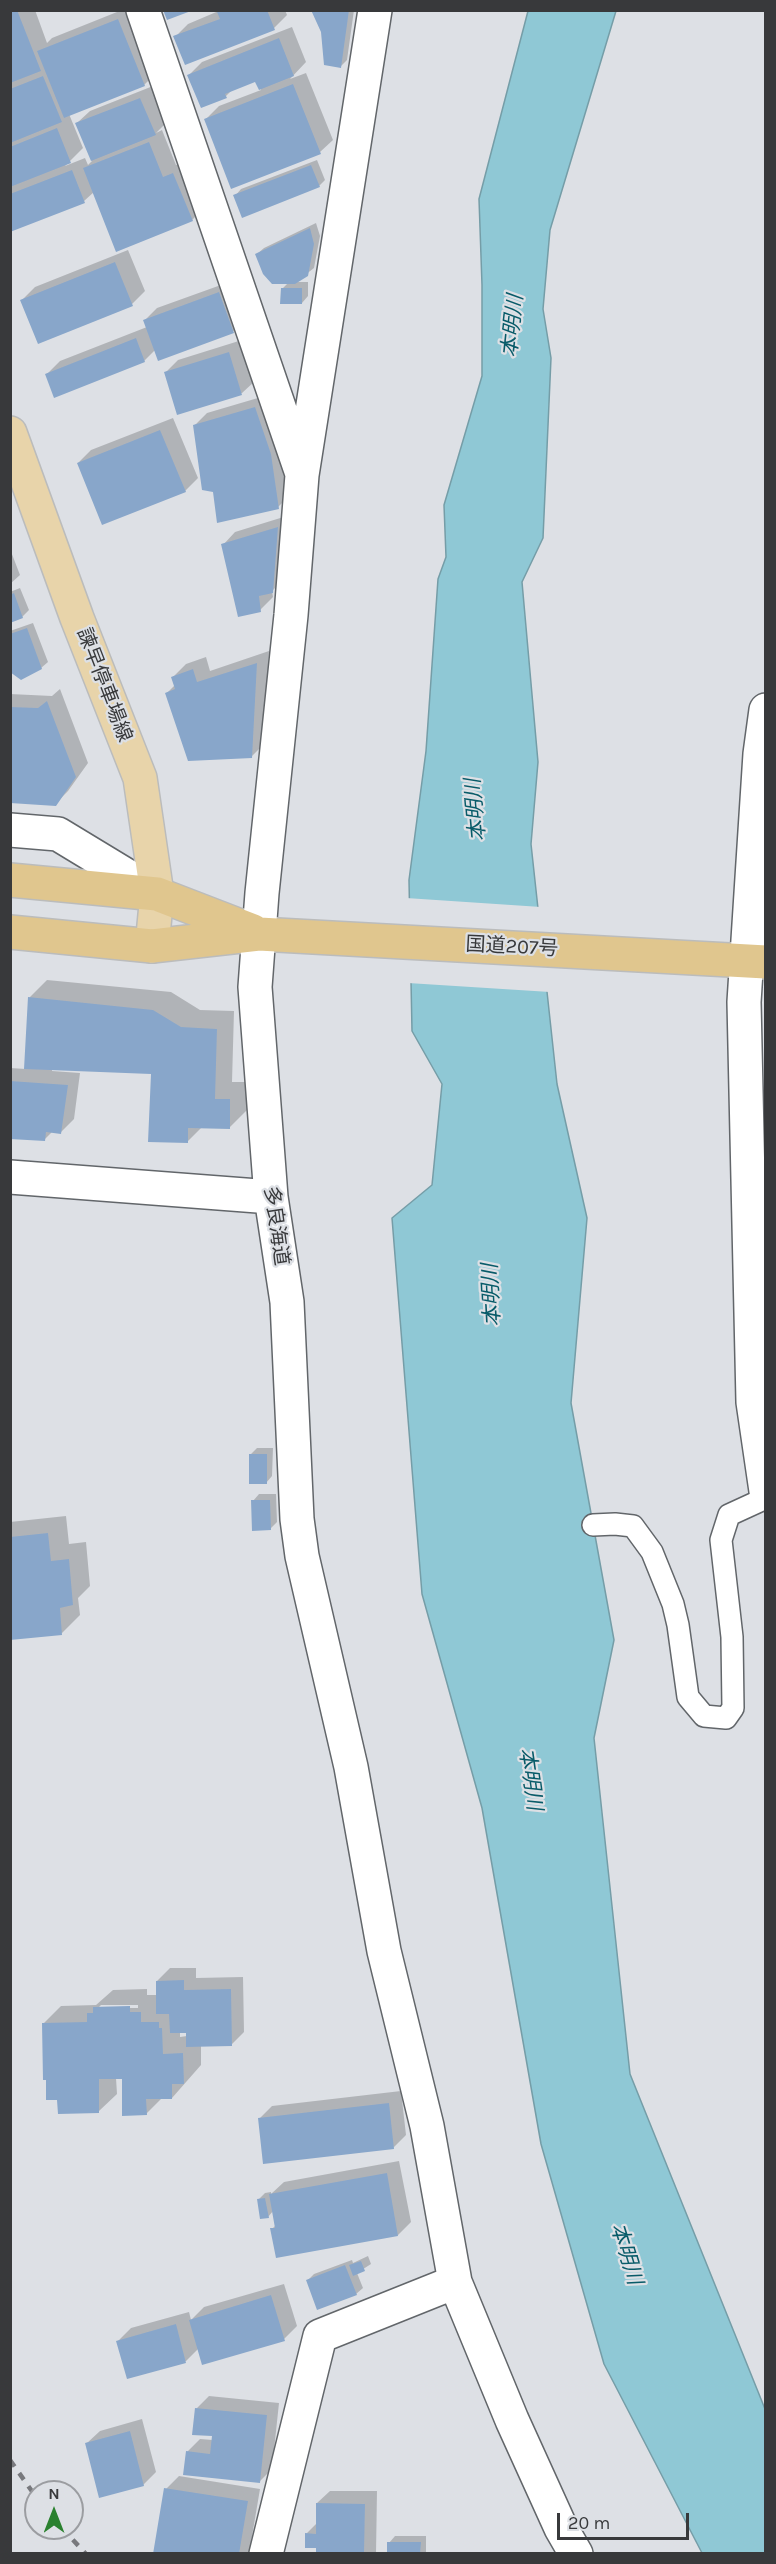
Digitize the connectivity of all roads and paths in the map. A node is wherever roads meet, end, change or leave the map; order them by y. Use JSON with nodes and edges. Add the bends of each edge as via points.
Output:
{"nodes":[{"id":1,"x":143,"y":10,"type":"edge"},
{"id":2,"x":375,"y":10,"type":"edge"},
{"id":3,"x":10,"y":433,"type":"edge"},
{"id":4,"x":302,"y":475,"type":"junction"},
{"id":5,"x":765,"y":710,"type":"edge"},
{"id":6,"x":10,"y":830,"type":"edge"},
{"id":7,"x":10,"y":880,"type":"edge"},
{"id":8,"x":157,"y":894,"type":"junction"},
{"id":9,"x":10,"y":932,"type":"edge"},
{"id":10,"x":267,"y":934,"type":"junction"},
{"id":11,"x":153,"y":946,"type":"junction"},
{"id":12,"x":756,"y":962,"type":"edge"},
{"id":13,"x":10,"y":1177,"type":"edge"},
{"id":14,"x":272,"y":1197,"type":"junction"},
{"id":15,"x":765,"y":1491,"type":"edge"},
{"id":16,"x":765,"y":1498,"type":"edge"},
{"id":17,"x":593,"y":1525,"type":"dead end"},
{"id":18,"x":455,"y":2282,"type":"junction"},
{"id":19,"x":266,"y":2553,"type":"edge"},
{"id":20,"x":576,"y":2553,"type":"edge"}],
"edges":[{"from":1,"to":4,"type":"street"},
{"from":2,"to":4,"type":"street","name":"多良海道"},
{"from":3,"to":8,"type":"main road","name":"諫早停車場線","via":[[140,778]]},
{"from":4,"to":10,"type":"street","name":"多良海道","via":[[274,759]]},
{"from":5,"to":12,"type":"street","via":[[760,754]]},
{"from":6,"to":8,"type":"street","via":[[58,834]]},
{"from":7,"to":8,"type":"highway","name":"国道207号"},
{"from":8,"to":10,"type":"highway","name":"国道207号"},
{"from":8,"to":11,"type":"main road","name":"諫早停車場線"},
{"from":9,"to":11,"type":"highway","name":"国道207号"},
{"from":10,"to":11,"type":"highway","name":"国道207号"},
{"from":10,"to":12,"type":"highway","name":"国道207号"},
{"from":10,"to":14,"type":"street","name":"多良海道","via":[[255,987]]},
{"from":12,"to":15,"type":"street","via":[[744,1002],[753,1402]]},
{"from":13,"to":14,"type":"street"},
{"from":14,"to":18,"type":"street","name":"多良海道","via":[[287,1302],[302,1556],[351,1767],[384,1951],[427,2126]]},
{"from":16,"to":17,"type":"lane","via":[[729,1515],[721,1540],[732,1637],[733,1708],[726,1718],[704,1716],[688,1697],[673,1604],[652,1552],[633,1526]]},
{"from":18,"to":19,"type":"street","via":[[320,2336]]},
{"from":18,"to":20,"type":"street","name":"多良海道","via":[[512,2420]]}]}
